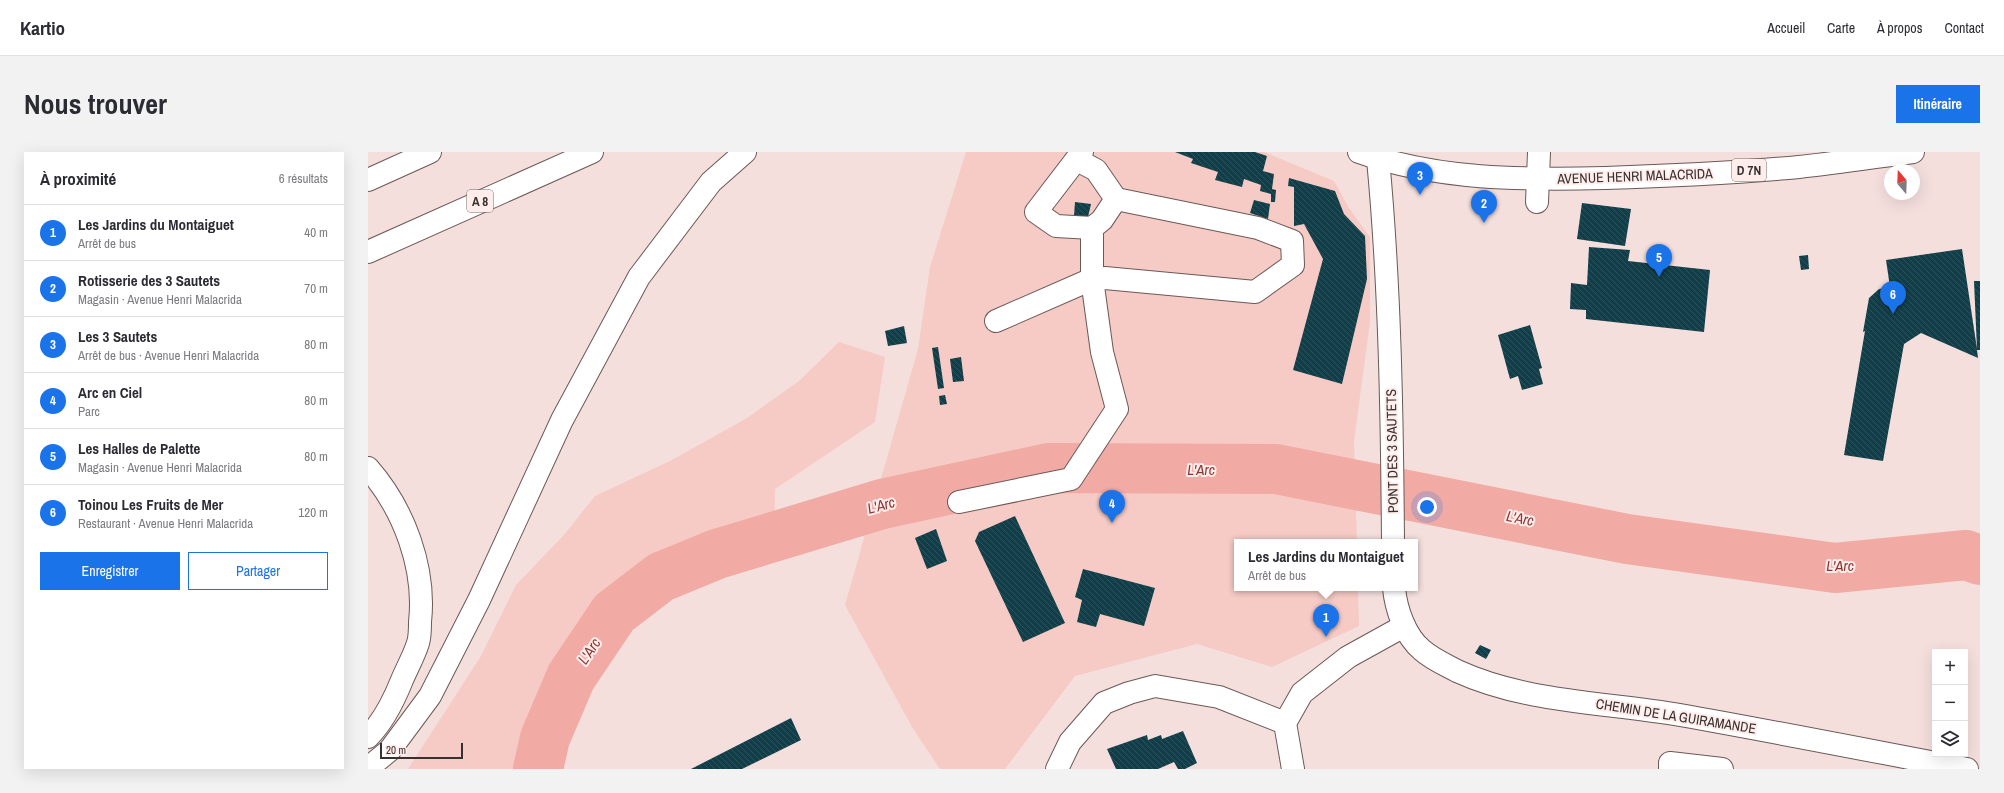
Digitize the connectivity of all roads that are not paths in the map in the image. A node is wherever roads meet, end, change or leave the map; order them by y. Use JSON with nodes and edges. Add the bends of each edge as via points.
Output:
{"nodes":[{"id":1,"x":430,"y":152,"type":"edge"},
{"id":2,"x":592,"y":152,"type":"edge"},
{"id":3,"x":745,"y":152,"type":"edge"},
{"id":4,"x":1539,"y":152,"type":"edge"},
{"id":5,"x":1913,"y":152,"type":"edge"},
{"id":6,"x":1369,"y":155,"type":"edge"},
{"id":7,"x":1079,"y":156,"type":"edge"},
{"id":8,"x":1538,"y":178,"type":"junction"},
{"id":9,"x":368,"y":180,"type":"edge"},
{"id":10,"x":1116,"y":199,"type":"junction"},
{"id":11,"x":1536,"y":202,"type":"dead end"},
{"id":12,"x":1092,"y":228,"type":"junction"},
{"id":13,"x":368,"y":252,"type":"edge"},
{"id":14,"x":1092,"y":279,"type":"junction"},
{"id":15,"x":996,"y":322,"type":"dead end"},
{"id":16,"x":368,"y":468,"type":"edge"},
{"id":17,"x":959,"y":502,"type":"dead end"},
{"id":18,"x":1393,"y":539,"type":"edge"},
{"id":19,"x":1394,"y":591,"type":"edge"},
{"id":20,"x":1404,"y":626,"type":"junction"},
{"id":21,"x":1285,"y":723,"type":"junction"},
{"id":22,"x":368,"y":737,"type":"edge"},
{"id":23,"x":1895,"y":762,"type":"edge"},
{"id":24,"x":368,"y":768,"type":"edge"},
{"id":25,"x":1057,"y":769,"type":"edge"},
{"id":26,"x":1293,"y":769,"type":"edge"},
{"id":27,"x":1670,"y":769,"type":"edge"},
{"id":28,"x":1722,"y":769,"type":"edge"},
{"id":29,"x":1967,"y":769,"type":"edge"}],
"edges":[{"from":1,"to":9,"type":"main road"},
{"from":2,"to":13,"type":"main road","number":"A 8"},
{"from":3,"to":24,"type":"main road","via":[[711,182],[639,277],[562,420],[479,600],[430,696],[390,750]]},
{"from":4,"to":8,"type":"main road"},
{"from":5,"to":8,"type":"main road","name":"AVENUE HENRI MALACRIDA","number":"D 7N","via":[[1791,168],[1670,176]]},
{"from":6,"to":8,"type":"main road","name":"AVENUE HENRI MALACRIDA","number":"D 7N","via":[[1425,169],[1482,176]]},
{"from":6,"to":18,"type":"main road","name":"PONT DES 3 SAUTETS","via":[[1383,216],[1391,360]]},
{"from":7,"to":10,"type":"main road","via":[[1096,170]]},
{"from":7,"to":12,"type":"main road","via":[[1036,212],[1056,226]]},
{"from":8,"to":11,"type":"main road"},
{"from":10,"to":12,"type":"main road","via":[[1102,220]]},
{"from":10,"to":14,"type":"main road","via":[[1258,228],[1292,240],[1293,265],[1255,292],[1105,278]]},
{"from":12,"to":14,"type":"main road"},
{"from":14,"to":15,"type":"main road"},
{"from":14,"to":17,"type":"main road","via":[[1102,352],[1117,409],[1071,479]]},
{"from":16,"to":22,"type":"main road","via":[[401,519],[419,572],[423,602],[418,642],[393,702]]},
{"from":19,"to":20,"type":"main road","name":"CHEMIN DE LA GUIRAMANDE","via":[[1395,602]]},
{"from":20,"to":21,"type":"main road","via":[[1348,657],[1302,693]]},
{"from":20,"to":23,"type":"main road","name":"CHEMIN DE LA GUIRAMANDE","via":[[1421,650],[1445,665],[1482,682],[1526,694],[1660,712]]},
{"from":21,"to":25,"type":"main road","via":[[1219,697],[1155,686],[1104,703],[1070,742]]},
{"from":21,"to":26,"type":"main road"},
{"from":23,"to":29,"type":"main road","name":"CHEMIN DE LA GUIRAMANDE"},
{"from":27,"to":28,"type":"main road","via":[[1670,763]]}]}
